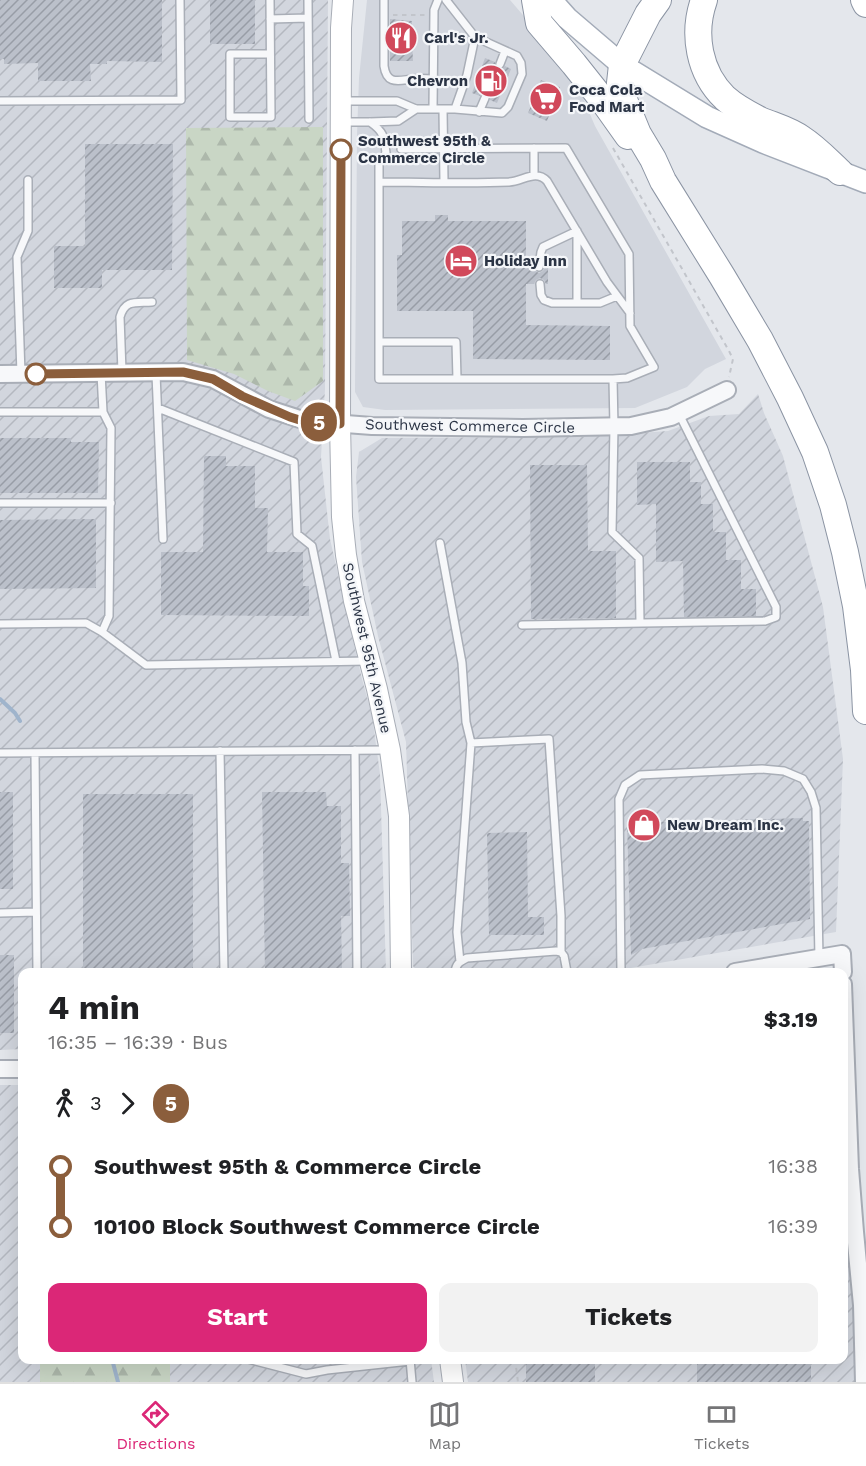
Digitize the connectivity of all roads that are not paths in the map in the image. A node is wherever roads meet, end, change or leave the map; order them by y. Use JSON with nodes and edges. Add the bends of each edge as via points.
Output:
{"nodes":[{"id":1,"x":180,"y":0,"type":"edge"},
{"id":2,"x":270,"y":0,"type":"edge"},
{"id":3,"x":308,"y":0,"type":"edge"},
{"id":4,"x":343,"y":0,"type":"edge"},
{"id":5,"x":384,"y":0,"type":"edge"},
{"id":6,"x":438,"y":0,"type":"edge"},
{"id":7,"x":446,"y":0,"type":"edge"},
{"id":8,"x":535,"y":0,"type":"edge"},
{"id":9,"x":551,"y":0,"type":"edge"},
{"id":10,"x":658,"y":0,"type":"edge"},
{"id":11,"x":704,"y":0,"type":"edge"},
{"id":12,"x":308,"y":18,"type":"junction"},
{"id":13,"x":270,"y":19,"type":"junction"},
{"id":14,"x":475,"y":37,"type":"junction"},
{"id":15,"x":505,"y":51,"type":"junction"},
{"id":16,"x":270,"y":54,"type":"junction"},
{"id":17,"x":500,"y":64,"type":"dead end"},
{"id":18,"x":622,"y":65,"type":"junction"},
{"id":19,"x":433,"y":79,"type":"junction"},
{"id":20,"x":485,"y":98,"type":"dead end"},
{"id":21,"x":341,"y":100,"type":"junction"},
{"id":22,"x":0,"y":101,"type":"edge"},
{"id":23,"x":416,"y":109,"type":"junction"},
{"id":24,"x":433,"y":109,"type":"junction"},
{"id":25,"x":443,"y":109,"type":"junction"},
{"id":26,"x":455,"y":109,"type":"junction"},
{"id":27,"x":479,"y":112,"type":"junction"},
{"id":28,"x":309,"y":118,"type":"dead end"},
{"id":29,"x":341,"y":122,"type":"junction"},
{"id":30,"x":370,"y":122,"type":"junction"},
{"id":31,"x":534,"y":148,"type":"junction"},
{"id":32,"x":401,"y":149,"type":"dead end"},
{"id":33,"x":444,"y":149,"type":"junction"},
{"id":34,"x":534,"y":175,"type":"junction"},
{"id":35,"x":853,"y":177,"type":"edge"},
{"id":36,"x":28,"y":180,"type":"dead end"},
{"id":37,"x":663,"y":181,"type":"junction"},
{"id":38,"x":379,"y":182,"type":"junction"},
{"id":39,"x":444,"y":182,"type":"junction"},
{"id":40,"x":577,"y":231,"type":"junction"},
{"id":41,"x":539,"y":267,"type":"dead end"},
{"id":42,"x":540,"y":284,"type":"dead end"},
{"id":43,"x":617,"y":296,"type":"junction"},
{"id":44,"x":152,"y":302,"type":"dead end"},
{"id":45,"x":577,"y":303,"type":"junction"},
{"id":46,"x":630,"y":313,"type":"junction"},
{"id":47,"x":379,"y":342,"type":"junction"},
{"id":48,"x":122,"y":372,"type":"junction"},
{"id":49,"x":156,"y":372,"type":"junction"},
{"id":50,"x":101,"y":373,"type":"junction"},
{"id":51,"x":0,"y":374,"type":"edge"},
{"id":52,"x":21,"y":374,"type":"junction"},
{"id":53,"x":457,"y":379,"type":"junction"},
{"id":54,"x":613,"y":379,"type":"junction"},
{"id":55,"x":727,"y":390,"type":"road end"},
{"id":56,"x":158,"y":408,"type":"junction"},
{"id":57,"x":0,"y":412,"type":"edge"},
{"id":58,"x":103,"y":412,"type":"junction"},
{"id":59,"x":679,"y":414,"type":"junction"},
{"id":60,"x":340,"y":424,"type":"junction"},
{"id":61,"x":614,"y":427,"type":"junction"},
{"id":62,"x":0,"y":503,"type":"edge"},
{"id":63,"x":111,"y":503,"type":"junction"},
{"id":64,"x":164,"y":539,"type":"dead end"},
{"id":65,"x":440,"y":543,"type":"dead end"},
{"id":66,"x":640,"y":623,"type":"junction"},
{"id":67,"x":0,"y":624,"type":"edge"},
{"id":68,"x":522,"y":625,"type":"dead end"},
{"id":69,"x":102,"y":632,"type":"junction"},
{"id":70,"x":336,"y":661,"type":"junction"},
{"id":71,"x":369,"y":661,"type":"junction"},
{"id":72,"x":866,"y":711,"type":"edge"},
{"id":73,"x":471,"y":743,"type":"junction"},
{"id":74,"x":355,"y":750,"type":"junction"},
{"id":75,"x":390,"y":750,"type":"junction"},
{"id":76,"x":220,"y":751,"type":"junction"},
{"id":77,"x":0,"y":753,"type":"edge"},
{"id":78,"x":35,"y":753,"type":"junction"},
{"id":79,"x":36,"y":912,"type":"junction"},
{"id":80,"x":0,"y":913,"type":"edge"},
{"id":81,"x":561,"y":952,"type":"junction"},
{"id":82,"x":819,"y":958,"type":"junction"},
{"id":83,"x":460,"y":962,"type":"junction"},
{"id":84,"x":37,"y":968,"type":"edge"},
{"id":85,"x":224,"y":968,"type":"edge"},
{"id":86,"x":357,"y":968,"type":"edge"},
{"id":87,"x":401,"y":968,"type":"edge"},
{"id":88,"x":456,"y":968,"type":"edge"},
{"id":89,"x":566,"y":968,"type":"edge"},
{"id":90,"x":621,"y":968,"type":"edge"},
{"id":91,"x":759,"y":968,"type":"edge"},
{"id":92,"x":843,"y":968,"type":"edge"},
{"id":93,"x":0,"y":1069,"type":"edge"},
{"id":94,"x":18,"y":1069,"type":"edge"},
{"id":95,"x":848,"y":1177,"type":"edge"},
{"id":96,"x":263,"y":1364,"type":"edge"},
{"id":97,"x":377,"y":1364,"type":"edge"},
{"id":98,"x":410,"y":1364,"type":"edge"},
{"id":99,"x":451,"y":1364,"type":"edge"},
{"id":100,"x":306,"y":1378,"type":"edge"},
{"id":101,"x":412,"y":1382,"type":"edge"},
{"id":102,"x":453,"y":1382,"type":"edge"},
{"id":103,"x":864,"y":1382,"type":"edge"}],
"edges":[{"from":1,"to":22,"type":"lane","via":[[181,99]]},
{"from":2,"to":13,"type":"lane"},
{"from":3,"to":12,"type":"lane"},
{"from":4,"to":21,"type":"main road","name":"Southwest 95th Avenue"},
{"from":5,"to":19,"type":"lane","via":[[386,75],[395,81]]},
{"from":6,"to":19,"type":"lane","via":[[434,15]]},
{"from":7,"to":14,"type":"lane"},
{"from":8,"to":37,"type":"highway","via":[[539,23]]},
{"from":9,"to":18,"type":"main road"},
{"from":10,"to":18,"type":"highway"},
{"from":11,"to":35,"type":"highway","via":[[698,40],[705,71],[715,87],[740,109],[802,138]]},
{"from":12,"to":13,"type":"lane"},
{"from":12,"to":28,"type":"lane"},
{"from":13,"to":16,"type":"lane"},
{"from":14,"to":15,"type":"lane"},
{"from":14,"to":26,"type":"lane"},
{"from":15,"to":17,"type":"lane"},
{"from":15,"to":27,"type":"lane","via":[[517,56],[522,68],[508,107],[502,113]]},
{"from":16,"to":16,"type":"lane","via":[[271,117],[230,117],[230,54]]},
{"from":18,"to":35,"type":"main road","via":[[707,117]]},
{"from":18,"to":37,"type":"highway","via":[[620,83],[624,100]]},
{"from":19,"to":24,"type":"lane"},
{"from":20,"to":27,"type":"lane"},
{"from":21,"to":23,"type":"lane","via":[[397,101]]},
{"from":21,"to":29,"type":"main road","name":"Southwest 95th Avenue"},
{"from":23,"to":24,"type":"lane"},
{"from":23,"to":30,"type":"lane","via":[[398,121]]},
{"from":24,"to":25,"type":"lane"},
{"from":25,"to":26,"type":"lane"},
{"from":25,"to":33,"type":"lane"},
{"from":26,"to":27,"type":"lane"},
{"from":29,"to":30,"type":"lane"},
{"from":29,"to":60,"type":"main road","name":"Southwest 95th Avenue"},
{"from":30,"to":38,"type":"lane","via":[[384,135],[386,153],[379,162]]},
{"from":31,"to":33,"type":"lane"},
{"from":31,"to":34,"type":"lane"},
{"from":31,"to":46,"type":"lane","via":[[566,148],[629,254]]},
{"from":32,"to":33,"type":"lane"},
{"from":33,"to":39,"type":"lane"},
{"from":34,"to":39,"type":"lane","via":[[511,182]]},
{"from":34,"to":40,"type":"lane","via":[[547,181]]},
{"from":36,"to":52,"type":"lane","via":[[28,231],[17,257]]},
{"from":37,"to":72,"type":"highway","via":[[759,340],[814,452],[835,514],[856,606]]},
{"from":38,"to":39,"type":"lane"},
{"from":38,"to":47,"type":"lane"},
{"from":40,"to":41,"type":"lane","via":[[543,247]]},
{"from":40,"to":43,"type":"lane"},
{"from":40,"to":45,"type":"lane"},
{"from":42,"to":45,"type":"lane","via":[[544,300]]},
{"from":43,"to":45,"type":"lane","via":[[600,303]]},
{"from":43,"to":46,"type":"lane"},
{"from":44,"to":48,"type":"lane","via":[[130,303],[123,308]]},
{"from":46,"to":54,"type":"lane","via":[[630,326],[654,367]]},
{"from":47,"to":53,"type":"lane","via":[[456,342]]},
{"from":47,"to":53,"type":"lane","via":[[379,379]]},
{"from":48,"to":49,"type":"street","name":"Southwest Commerce Circle"},
{"from":48,"to":50,"type":"street","name":"Southwest Commerce Circle"},
{"from":49,"to":56,"type":"lane"},
{"from":49,"to":60,"type":"street","name":"Southwest Commerce Circle","via":[[183,372],[213,379],[279,413],[306,422]]},
{"from":50,"to":52,"type":"street","name":"Southwest Commerce Circle"},
{"from":50,"to":58,"type":"lane"},
{"from":51,"to":52,"type":"street","name":"Southwest Commerce Circle"},
{"from":53,"to":54,"type":"lane"},
{"from":54,"to":61,"type":"lane"},
{"from":55,"to":59,"type":"street","name":"Southwest Commerce Circle"},
{"from":56,"to":64,"type":"lane"},
{"from":56,"to":70,"type":"lane","via":[[294,462],[297,534],[312,546]]},
{"from":57,"to":58,"type":"lane"},
{"from":58,"to":63,"type":"lane","via":[[111,428]]},
{"from":59,"to":61,"type":"street","name":"Southwest Commerce Circle","via":[[651,423]]},
{"from":59,"to":66,"type":"lane","via":[[777,612],[776,617],[765,621]]},
{"from":60,"to":61,"type":"street","name":"Southwest Commerce Circle"},
{"from":60,"to":71,"type":"main road","name":"Southwest 95th Avenue","via":[[345,555]]},
{"from":61,"to":66,"type":"lane","via":[[612,532],[639,558]]},
{"from":62,"to":63,"type":"lane"},
{"from":63,"to":69,"type":"lane","via":[[109,616]]},
{"from":65,"to":73,"type":"lane","via":[[462,663]]},
{"from":66,"to":68,"type":"lane"},
{"from":67,"to":69,"type":"lane","via":[[86,623]]},
{"from":69,"to":70,"type":"lane","via":[[146,665]]},
{"from":70,"to":71,"type":"lane"},
{"from":71,"to":75,"type":"main road","name":"Southwest 95th Avenue"},
{"from":73,"to":81,"type":"lane","via":[[549,738]]},
{"from":73,"to":83,"type":"lane","via":[[457,932]]},
{"from":74,"to":75,"type":"lane"},
{"from":74,"to":76,"type":"lane"},
{"from":74,"to":86,"type":"lane"},
{"from":75,"to":87,"type":"main road","name":"Southwest 95th Avenue","via":[[399,816]]},
{"from":76,"to":78,"type":"lane"},
{"from":76,"to":85,"type":"lane"},
{"from":77,"to":78,"type":"lane"},
{"from":78,"to":79,"type":"lane"},
{"from":79,"to":80,"type":"lane"},
{"from":79,"to":84,"type":"lane"},
{"from":81,"to":83,"type":"lane","via":[[467,958]]},
{"from":81,"to":89,"type":"lane"},
{"from":82,"to":90,"type":"lane","via":[[816,808],[803,779],[784,771],[762,770],[640,775],[625,785],[619,800]]},
{"from":82,"to":91,"type":"street"},
{"from":82,"to":92,"type":"street","via":[[842,954]]},
{"from":83,"to":88,"type":"lane"},
{"from":93,"to":94,"type":"street"},
{"from":95,"to":103,"type":"street","via":[[862,1305]]},
{"from":96,"to":100,"type":"lane"},
{"from":97,"to":100,"type":"lane","via":[[327,1370]]},
{"from":98,"to":101,"type":"lane"},
{"from":99,"to":102,"type":"main road"}]}
